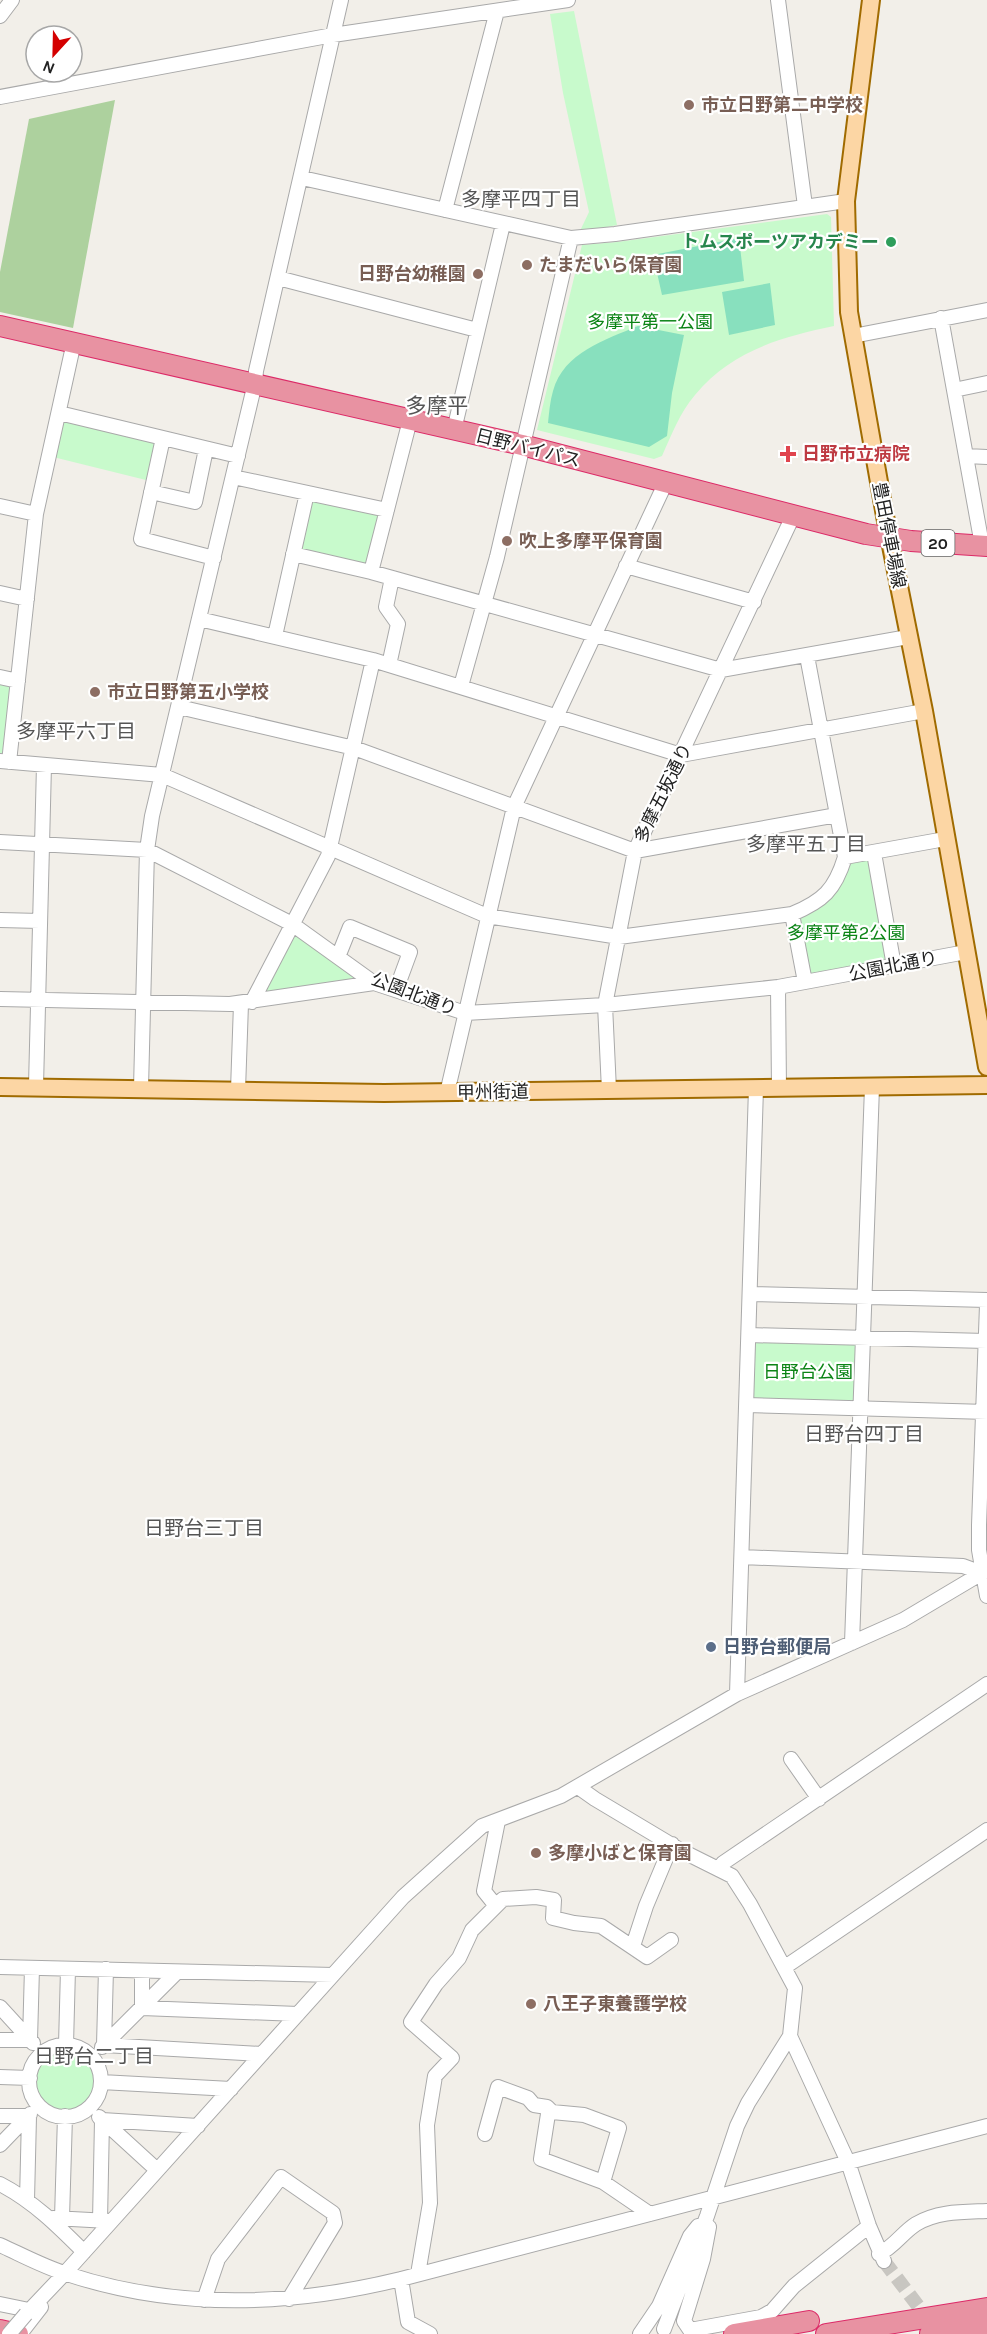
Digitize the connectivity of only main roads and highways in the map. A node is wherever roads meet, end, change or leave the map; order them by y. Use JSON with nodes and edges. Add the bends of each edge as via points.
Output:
{"nodes":[{"id":1,"x":872,"y":0,"type":"edge"},
{"id":2,"x":0,"y":326,"type":"edge"},
{"id":3,"x":890,"y":539,"type":"junction"},
{"id":4,"x":984,"y":546,"type":"edge"},
{"id":5,"x":987,"y":1067,"type":"edge"},
{"id":6,"x":987,"y":1085,"type":"edge"},
{"id":7,"x":0,"y":1087,"type":"edge"},
{"id":8,"x":987,"y":2308,"type":"edge"},
{"id":9,"x":808,"y":2321,"type":"dead end"},
{"id":10,"x":987,"y":2325,"type":"edge"},
{"id":11,"x":0,"y":2330,"type":"edge"},
{"id":12,"x":19,"y":2334,"type":"edge"},
{"id":13,"x":734,"y":2334,"type":"edge"},
{"id":14,"x":826,"y":2334,"type":"edge"},
{"id":15,"x":930,"y":2334,"type":"edge"}],
"edges":[{"from":1,"to":3,"type":"main road","name":"豊田停車場線","via":[[846,201],[847,275],[853,336]]},
{"from":2,"to":3,"type":"highway","name":"日野バイパス","number":"20","via":[[522,445]]},
{"from":3,"to":4,"type":"highway","name":"日野バイパス","number":"20"},
{"from":3,"to":5,"type":"main road","name":"豊田停車場線"},
{"from":6,"to":7,"type":"main road","name":"甲州街道","via":[[384,1094]]},
{"from":8,"to":14,"type":"highway"},
{"from":9,"to":13,"type":"highway"},
{"from":10,"to":15,"type":"highway"},
{"from":11,"to":12,"type":"highway"}]}
